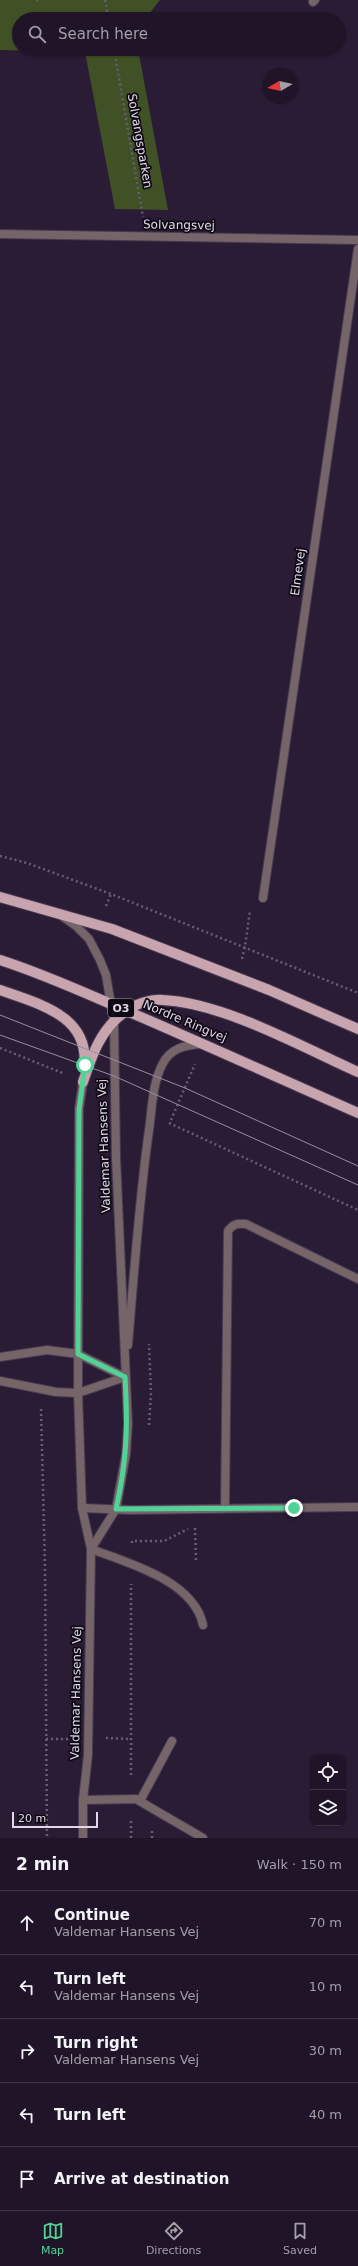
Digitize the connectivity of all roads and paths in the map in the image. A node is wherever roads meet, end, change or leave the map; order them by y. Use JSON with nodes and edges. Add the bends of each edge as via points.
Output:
{"nodes":[{"id":1,"x":36,"y":0,"type":"edge"},
{"id":2,"x":42,"y":0,"type":"edge"},
{"id":3,"x":105,"y":0,"type":"edge"},
{"id":4,"x":107,"y":12,"type":"edge"},
{"id":5,"x":115,"y":56,"type":"edge"},
{"id":6,"x":0,"y":234,"type":"edge"},
{"id":7,"x":146,"y":236,"type":"junction"},
{"id":8,"x":358,"y":240,"type":"edge"},
{"id":9,"x":358,"y":249,"type":"edge"},
{"id":10,"x":0,"y":856,"type":"edge"},
{"id":11,"x":0,"y":897,"type":"edge"},
{"id":12,"x":263,"y":898,"type":"joint"},
{"id":13,"x":54,"y":912,"type":"junction"},
{"id":14,"x":246,"y":946,"type":"junction"},
{"id":15,"x":0,"y":960,"type":"edge"},
{"id":16,"x":0,"y":990,"type":"edge"},
{"id":17,"x":358,"y":994,"type":"edge"},
{"id":18,"x":111,"y":1004,"type":"junction"},
{"id":19,"x":126,"y":1010,"type":"junction"},
{"id":20,"x":114,"y":1022,"type":"junction"},
{"id":21,"x":358,"y":1029,"type":"edge"},
{"id":22,"x":204,"y":1044,"type":"junction"},
{"id":23,"x":0,"y":1048,"type":"edge"},
{"id":24,"x":358,"y":1072,"type":"edge"},
{"id":25,"x":83,"y":1082,"type":"junction"},
{"id":26,"x":358,"y":1113,"type":"edge"},
{"id":27,"x":170,"y":1123,"type":"dead end"},
{"id":28,"x":358,"y":1210,"type":"edge"},
{"id":29,"x":358,"y":1279,"type":"edge"},
{"id":30,"x":78,"y":1354,"type":"junction"},
{"id":31,"x":0,"y":1357,"type":"edge"},
{"id":32,"x":125,"y":1377,"type":"junction"},
{"id":33,"x":0,"y":1381,"type":"edge"},
{"id":34,"x":78,"y":1393,"type":"junction"},
{"id":35,"x":34,"y":1407,"type":"dead end"},
{"id":36,"x":358,"y":1507,"type":"edge"},
{"id":37,"x":82,"y":1508,"type":"junction"},
{"id":38,"x":225,"y":1508,"type":"junction"},
{"id":39,"x":116,"y":1509,"type":"junction"},
{"id":40,"x":195,"y":1526,"type":"dead end"},
{"id":41,"x":91,"y":1549,"type":"junction"},
{"id":42,"x":196,"y":1562,"type":"dead end"},
{"id":43,"x":203,"y":1624,"type":"dead end"},
{"id":44,"x":172,"y":1742,"type":"dead end"},
{"id":45,"x":83,"y":1800,"type":"junction"},
{"id":46,"x":140,"y":1801,"type":"junction"},
{"id":47,"x":47,"y":1838,"type":"edge"},
{"id":48,"x":83,"y":1838,"type":"edge"},
{"id":49,"x":203,"y":1838,"type":"edge"}],
"edges":[{"from":1,"to":2,"type":"path"},
{"from":3,"to":4,"type":"path"},
{"from":5,"to":7,"type":"path","name":"Solvangsparken"},
{"from":6,"to":7,"type":"street","name":"Solvangsvej"},
{"from":7,"to":8,"type":"street","name":"Solvangsvej"},
{"from":9,"to":12,"type":"street","name":"Elmevej"},
{"from":10,"to":14,"type":"path","via":[[104,891]]},
{"from":11,"to":13,"type":"main road"},
{"from":12,"to":14,"type":"path","via":[[250,910]]},
{"from":13,"to":18,"type":"street","name":"Valdemar Hansens Vej","via":[[76,926],[89,939],[106,975]]},
{"from":13,"to":21,"type":"main road","via":[[112,929],[269,990]]},
{"from":14,"to":17,"type":"path"},
{"from":15,"to":18,"type":"main road","name":"Nordre Ringvej","number":"O3","via":[[29,969]]},
{"from":16,"to":25,"type":"main road","via":[[48,1008],[73,1024],[84,1047]]},
{"from":18,"to":19,"type":"main road","name":"Nordre Ringvej","number":"O3"},
{"from":18,"to":20,"type":"street","name":"Valdemar Hansens Vej"},
{"from":19,"to":20,"type":"main road"},
{"from":19,"to":22,"type":"main road","name":"Nordre Ringvej","number":"O3"},
{"from":19,"to":24,"type":"main road","via":[[147,1002],[162,1000],[207,1007],[254,1025]]},
{"from":20,"to":25,"type":"main road","via":[[103,1034],[94,1051]]},
{"from":20,"to":32,"type":"street","name":"Valdemar Hansens Vej","via":[[116,1157]]},
{"from":22,"to":26,"type":"main road","name":"Nordre Ringvej","number":"O3"},
{"from":22,"to":32,"type":"street","name":"Valdemar Hansens Vej","via":[[182,1046],[173,1051],[162,1065],[154,1094],[144,1171]]},
{"from":23,"to":25,"type":"path","via":[[45,1064]]},
{"from":25,"to":30,"type":"street","name":"Valdemar Hansens Vej","via":[[79,1110]]},
{"from":27,"to":28,"type":"path"},
{"from":29,"to":38,"type":"street","via":[[246,1224],[232,1225],[228,1231]]},
{"from":30,"to":31,"type":"street","via":[[47,1350]]},
{"from":30,"to":32,"type":"street"},
{"from":30,"to":34,"type":"street","name":"Valdemar Hansens Vej"},
{"from":32,"to":34,"type":"street"},
{"from":32,"to":39,"type":"street","name":"Valdemar Hansens Vej","via":[[128,1424],[126,1454]]},
{"from":33,"to":34,"type":"street","via":[[56,1392]]},
{"from":34,"to":37,"type":"street","name":"Valdemar Hansens Vej"},
{"from":35,"to":47,"type":"path","via":[[41,1408]]},
{"from":36,"to":38,"type":"street"},
{"from":37,"to":39,"type":"street"},
{"from":37,"to":41,"type":"street","name":"Valdemar Hansens Vej"},
{"from":38,"to":39,"type":"street"},
{"from":39,"to":41,"type":"street","name":"Valdemar Hansens Vej"},
{"from":40,"to":42,"type":"path"},
{"from":41,"to":43,"type":"street","via":[[131,1563],[175,1586],[192,1600]]},
{"from":41,"to":45,"type":"street","name":"Valdemar Hansens Vej","via":[[88,1755]]},
{"from":44,"to":46,"type":"street"},
{"from":45,"to":46,"type":"street"},
{"from":45,"to":48,"type":"street","name":"Valdemar Hansens Vej"},
{"from":46,"to":49,"type":"street"}]}
